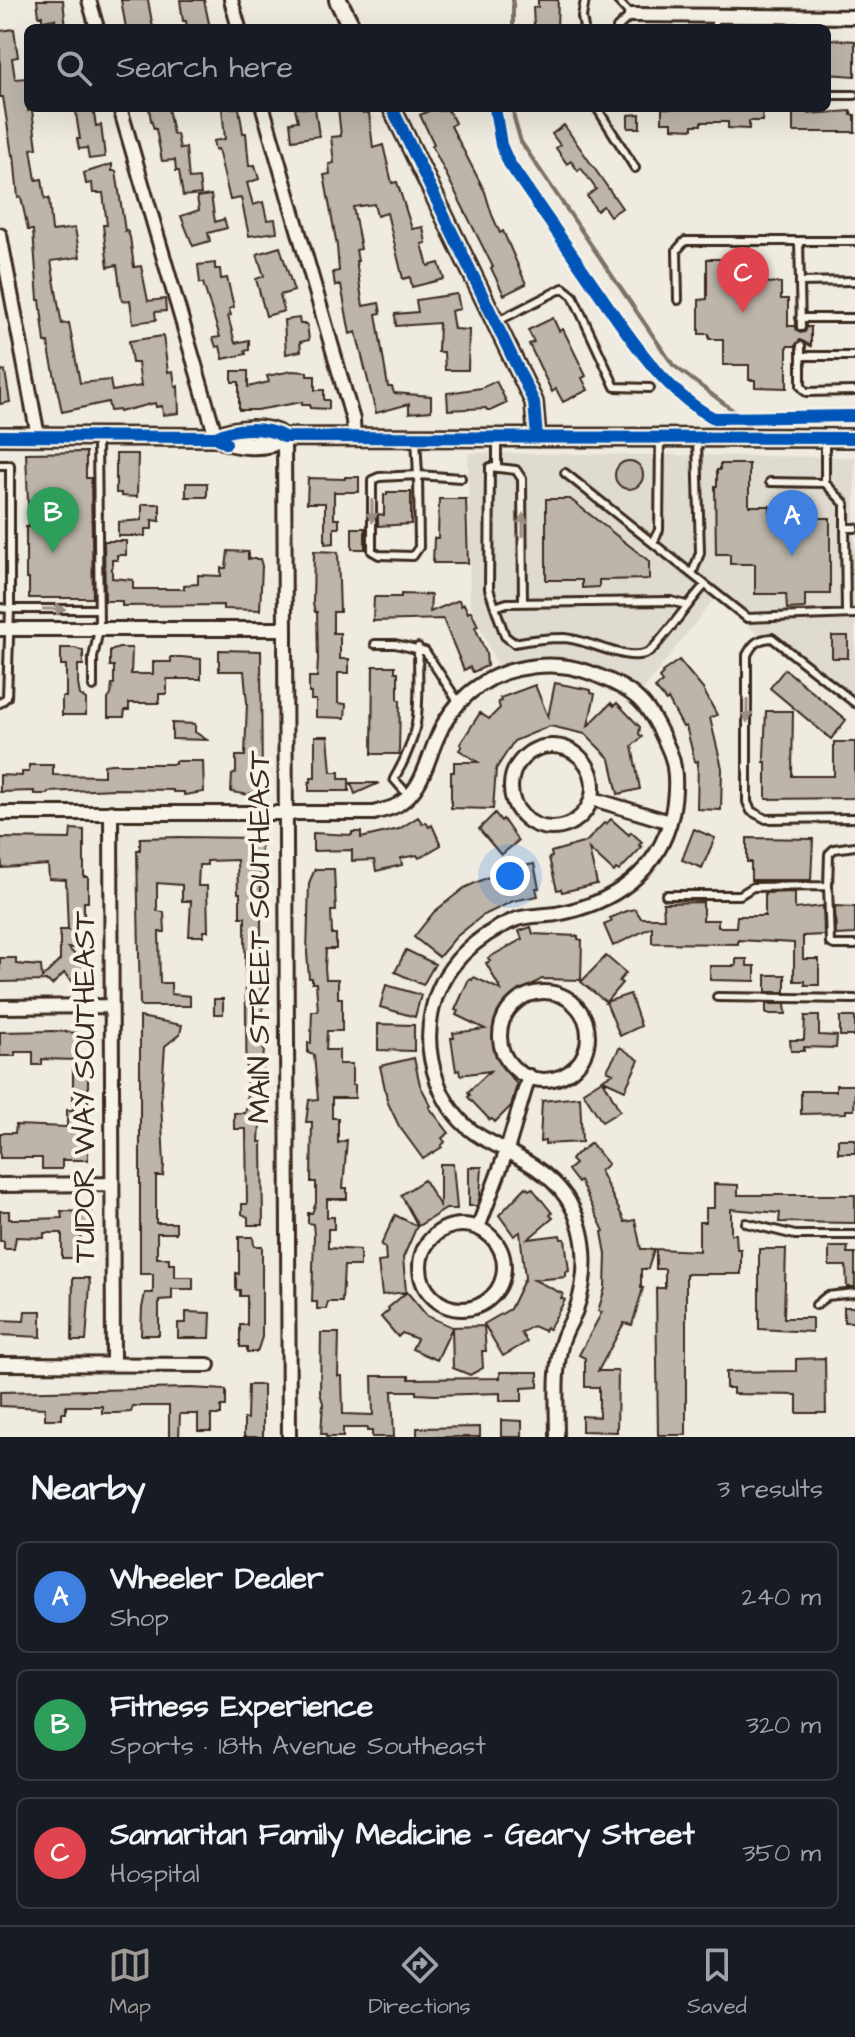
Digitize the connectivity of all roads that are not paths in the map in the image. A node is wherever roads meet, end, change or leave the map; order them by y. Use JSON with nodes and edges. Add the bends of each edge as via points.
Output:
{"nodes":[{"id":1,"x":89,"y":0,"type":"edge"},
{"id":2,"x":231,"y":0,"type":"edge"},
{"id":3,"x":338,"y":0,"type":"edge"},
{"id":4,"x":585,"y":0,"type":"edge"},
{"id":5,"x":617,"y":0,"type":"edge"},
{"id":6,"x":631,"y":15,"type":"junction"},
{"id":7,"x":855,"y":17,"type":"edge"},
{"id":8,"x":715,"y":22,"type":"edge"},
{"id":9,"x":96,"y":24,"type":"edge"},
{"id":10,"x":238,"y":24,"type":"edge"},
{"id":11,"x":350,"y":24,"type":"edge"},
{"id":12,"x":583,"y":24,"type":"edge"},
{"id":13,"x":621,"y":24,"type":"edge"},
{"id":14,"x":831,"y":95,"type":"edge"},
{"id":15,"x":855,"y":95,"type":"edge"},
{"id":16,"x":121,"y":112,"type":"edge"},
{"id":17,"x":264,"y":112,"type":"edge"},
{"id":18,"x":394,"y":112,"type":"edge"},
{"id":19,"x":600,"y":112,"type":"edge"},
{"id":20,"x":635,"y":168,"type":"dead end"},
{"id":21,"x":0,"y":235,"type":"edge"},
{"id":22,"x":799,"y":241,"type":"junction"},
{"id":23,"x":855,"y":241,"type":"edge"},
{"id":24,"x":855,"y":281,"type":"edge"},
{"id":25,"x":800,"y":282,"type":"junction"},
{"id":26,"x":678,"y":300,"type":"dead end"},
{"id":27,"x":855,"y":318,"type":"edge"},
{"id":28,"x":495,"y":322,"type":"junction"},
{"id":29,"x":801,"y":346,"type":"dead end"},
{"id":30,"x":801,"y":356,"type":"junction"},
{"id":31,"x":855,"y":356,"type":"edge"},
{"id":32,"x":650,"y":388,"type":"dead end"},
{"id":33,"x":855,"y":391,"type":"edge"},
{"id":34,"x":0,"y":436,"type":"edge"},
{"id":35,"x":38,"y":436,"type":"junction"},
{"id":36,"x":97,"y":436,"type":"junction"},
{"id":37,"x":216,"y":437,"type":"junction"},
{"id":38,"x":284,"y":437,"type":"junction"},
{"id":39,"x":354,"y":438,"type":"junction"},
{"id":40,"x":416,"y":438,"type":"junction"},
{"id":41,"x":497,"y":438,"type":"junction"},
{"id":42,"x":537,"y":438,"type":"junction"},
{"id":43,"x":660,"y":438,"type":"junction"},
{"id":44,"x":697,"y":438,"type":"junction"},
{"id":45,"x":825,"y":438,"type":"junction"},
{"id":46,"x":855,"y":438,"type":"edge"},
{"id":47,"x":0,"y":465,"type":"edge"},
{"id":48,"x":497,"y":466,"type":"junction"},
{"id":49,"x":565,"y":473,"type":"dead end"},
{"id":50,"x":418,"y":475,"type":"junction"},
{"id":51,"x":461,"y":478,"type":"dead end"},
{"id":52,"x":770,"y":482,"type":"dead end"},
{"id":53,"x":825,"y":483,"type":"junction"},
{"id":54,"x":845,"y":528,"type":"junction"},
{"id":55,"x":855,"y":528,"type":"edge"},
{"id":56,"x":653,"y":543,"type":"junction"},
{"id":57,"x":692,"y":574,"type":"junction"},
{"id":58,"x":705,"y":585,"type":"junction"},
{"id":59,"x":523,"y":603,"type":"junction"},
{"id":60,"x":686,"y":605,"type":"junction"},
{"id":61,"x":495,"y":607,"type":"junction"},
{"id":62,"x":0,"y":608,"type":"edge"},
{"id":63,"x":10,"y":609,"type":"junction"},
{"id":64,"x":99,"y":609,"type":"junction"},
{"id":65,"x":846,"y":614,"type":"junction"},
{"id":66,"x":855,"y":614,"type":"edge"},
{"id":67,"x":5,"y":629,"type":"edge"},
{"id":68,"x":99,"y":629,"type":"junction"},
{"id":69,"x":283,"y":629,"type":"junction"},
{"id":70,"x":375,"y":644,"type":"dead end"},
{"id":71,"x":418,"y":647,"type":"junction"},
{"id":72,"x":93,"y":687,"type":"dead end"},
{"id":73,"x":0,"y":703,"type":"edge"},
{"id":74,"x":459,"y":703,"type":"junction"},
{"id":75,"x":855,"y":703,"type":"edge"},
{"id":76,"x":408,"y":795,"type":"junction"},
{"id":77,"x":593,"y":799,"type":"junction"},
{"id":78,"x":111,"y":812,"type":"junction"},
{"id":79,"x":0,"y":813,"type":"edge"},
{"id":80,"x":286,"y":813,"type":"junction"},
{"id":81,"x":855,"y":818,"type":"edge"},
{"id":82,"x":670,"y":822,"type":"junction"},
{"id":83,"x":855,"y":846,"type":"edge"},
{"id":84,"x":828,"y":886,"type":"junction"},
{"id":85,"x":666,"y":895,"type":"dead end"},
{"id":86,"x":855,"y":945,"type":"edge"},
{"id":87,"x":717,"y":997,"type":"dead end"},
{"id":88,"x":855,"y":999,"type":"edge"},
{"id":89,"x":110,"y":1006,"type":"junction"},
{"id":90,"x":0,"y":1007,"type":"edge"},
{"id":91,"x":529,"y":1076,"type":"junction"},
{"id":92,"x":507,"y":1150,"type":"junction"},
{"id":93,"x":111,"y":1184,"type":"junction"},
{"id":94,"x":0,"y":1185,"type":"edge"},
{"id":95,"x":746,"y":1223,"type":"dead end"},
{"id":96,"x":478,"y":1228,"type":"junction"},
{"id":97,"x":855,"y":1235,"type":"edge"},
{"id":98,"x":855,"y":1293,"type":"edge"},
{"id":99,"x":816,"y":1305,"type":"dead end"},
{"id":100,"x":113,"y":1363,"type":"junction"},
{"id":101,"x":0,"y":1364,"type":"edge"},
{"id":102,"x":208,"y":1365,"type":"dead end"},
{"id":103,"x":289,"y":1437,"type":"edge"},
{"id":104,"x":557,"y":1437,"type":"edge"}],
"edges":[{"from":1,"to":9,"type":"street"},
{"from":2,"to":10,"type":"street"},
{"from":3,"to":11,"type":"main road"},
{"from":4,"to":12,"type":"lane"},
{"from":5,"to":6,"type":"lane"},
{"from":6,"to":8,"type":"street"},
{"from":6,"to":13,"type":"lane"},
{"from":7,"to":8,"type":"street"},
{"from":14,"to":15,"type":"lane"},
{"from":16,"to":37,"type":"street"},
{"from":17,"to":39,"type":"street"},
{"from":18,"to":28,"type":"main road"},
{"from":19,"to":20,"type":"lane"},
{"from":21,"to":35,"type":"street"},
{"from":22,"to":23,"type":"lane"},
{"from":22,"to":25,"type":"lane"},
{"from":22,"to":26,"type":"lane","via":[[685,241],[677,250]]},
{"from":24,"to":25,"type":"lane"},
{"from":25,"to":27,"type":"lane","via":[[800,322]]},
{"from":28,"to":32,"type":"lane","via":[[563,288],[573,296],[615,387]]},
{"from":28,"to":42,"type":"main road","via":[[534,402]]},
{"from":29,"to":30,"type":"lane"},
{"from":30,"to":31,"type":"lane"},
{"from":30,"to":33,"type":"lane","via":[[801,386],[806,392]]},
{"from":34,"to":35,"type":"main road"},
{"from":35,"to":36,"type":"main road"},
{"from":36,"to":37,"type":"main road"},
{"from":36,"to":64,"type":"lane"},
{"from":37,"to":38,"type":"main road","via":[[229,430],[273,431]]},
{"from":38,"to":39,"type":"main road"},
{"from":38,"to":69,"type":"street","name":"MAIN STREET SOUTHEAST"},
{"from":39,"to":40,"type":"main road"},
{"from":40,"to":41,"type":"main road"},
{"from":40,"to":50,"type":"lane"},
{"from":41,"to":42,"type":"main road"},
{"from":41,"to":48,"type":"lane"},
{"from":42,"to":43,"type":"main road"},
{"from":43,"to":44,"type":"main road"},
{"from":43,"to":56,"type":"lane","via":[[659,530]]},
{"from":44,"to":45,"type":"main road"},
{"from":44,"to":57,"type":"lane","via":[[700,553]]},
{"from":45,"to":46,"type":"main road"},
{"from":45,"to":53,"type":"lane"},
{"from":47,"to":63,"type":"lane","via":[[10,465]]},
{"from":59,"to":48,"type":"lane","one_way":true,"via":[[522,479],[516,470]]},
{"from":48,"to":61,"type":"lane","via":[[490,467],[489,589]]},
{"from":49,"to":56,"type":"lane"},
{"from":50,"to":50,"type":"lane","one_way":true,"via":[[372,480],[372,551],[379,555],[413,556],[419,547]]},
{"from":50,"to":51,"type":"lane"},
{"from":52,"to":53,"type":"lane"},
{"from":53,"to":54,"type":"lane","via":[[845,504]]},
{"from":54,"to":55,"type":"lane"},
{"from":54,"to":65,"type":"lane"},
{"from":56,"to":57,"type":"lane"},
{"from":57,"to":58,"type":"lane"},
{"from":58,"to":60,"type":"lane"},
{"from":58,"to":65,"type":"lane","via":[[747,618]]},
{"from":59,"to":60,"type":"lane"},
{"from":59,"to":61,"type":"lane"},
{"from":60,"to":61,"type":"lane","via":[[651,651],[637,656],[564,638],[514,643],[505,636]]},
{"from":62,"to":63,"type":"lane"},
{"from":63,"to":64,"type":"lane","one_way":true},
{"from":63,"to":67,"type":"lane"},
{"from":64,"to":68,"type":"lane"},
{"from":65,"to":66,"type":"lane"},
{"from":67,"to":68,"type":"street"},
{"from":67,"to":73,"type":"lane","via":[[7,697]]},
{"from":68,"to":69,"type":"street"},
{"from":68,"to":72,"type":"lane"},
{"from":69,"to":80,"type":"street","name":"MAIN STREET SOUTHEAST"},
{"from":70,"to":71,"type":"lane"},
{"from":71,"to":74,"type":"lane"},
{"from":71,"to":76,"type":"lane","via":[[418,722],[394,779]]},
{"from":74,"to":76,"type":"street","via":[[437,737],[424,777]]},
{"from":74,"to":82,"type":"street","via":[[479,684],[539,664],[579,669],[623,685],[657,723],[673,759],[676,793]]},
{"from":75,"to":81,"type":"lane","one_way":true,"via":[[772,638],[751,645],[751,811],[766,819]]},
{"from":76,"to":80,"type":"street","via":[[398,805],[374,813]]},
{"from":77,"to":77,"type":"street","via":[[568,826],[541,826],[518,810],[511,793],[512,775],[521,758],[537,748],[573,750],[587,763],[594,780]]},
{"from":77,"to":82,"type":"street"},
{"from":78,"to":79,"type":"street"},
{"from":78,"to":80,"type":"street"},
{"from":78,"to":89,"type":"street","name":"TUDOR WAY SOUTHEAST"},
{"from":80,"to":103,"type":"street","name":"MAIN STREET SOUTHEAST"},
{"from":82,"to":92,"type":"street","via":[[647,866],[622,891],[593,905],[519,918],[469,945],[440,986],[429,1027],[435,1075],[457,1116]]},
{"from":83,"to":84,"type":"lane","via":[[841,846],[829,854]]},
{"from":84,"to":85,"type":"lane","via":[[753,887],[740,895]]},
{"from":84,"to":86,"type":"lane","via":[[829,938],[834,945]]},
{"from":87,"to":88,"type":"lane"},
{"from":89,"to":90,"type":"street"},
{"from":89,"to":93,"type":"street","name":"TUDOR WAY SOUTHEAST"},
{"from":91,"to":91,"type":"street","via":[[559,1077],[584,1055],[586,1021],[563,996],[529,994],[504,1017],[502,1051]]},
{"from":91,"to":92,"type":"street"},
{"from":92,"to":96,"type":"street"},
{"from":92,"to":104,"type":"street","via":[[547,1176],[566,1198],[585,1247],[584,1280],[557,1366]]},
{"from":93,"to":94,"type":"street"},
{"from":93,"to":100,"type":"street","name":"TUDOR WAY SOUTHEAST"},
{"from":95,"to":97,"type":"lane","via":[[795,1235]]},
{"from":96,"to":96,"type":"street","via":[[445,1228],[423,1251],[423,1284],[446,1306],[479,1305],[501,1282],[501,1250]]},
{"from":98,"to":99,"type":"lane","via":[[827,1296]]},
{"from":100,"to":101,"type":"street"},
{"from":100,"to":102,"type":"street"}]}
